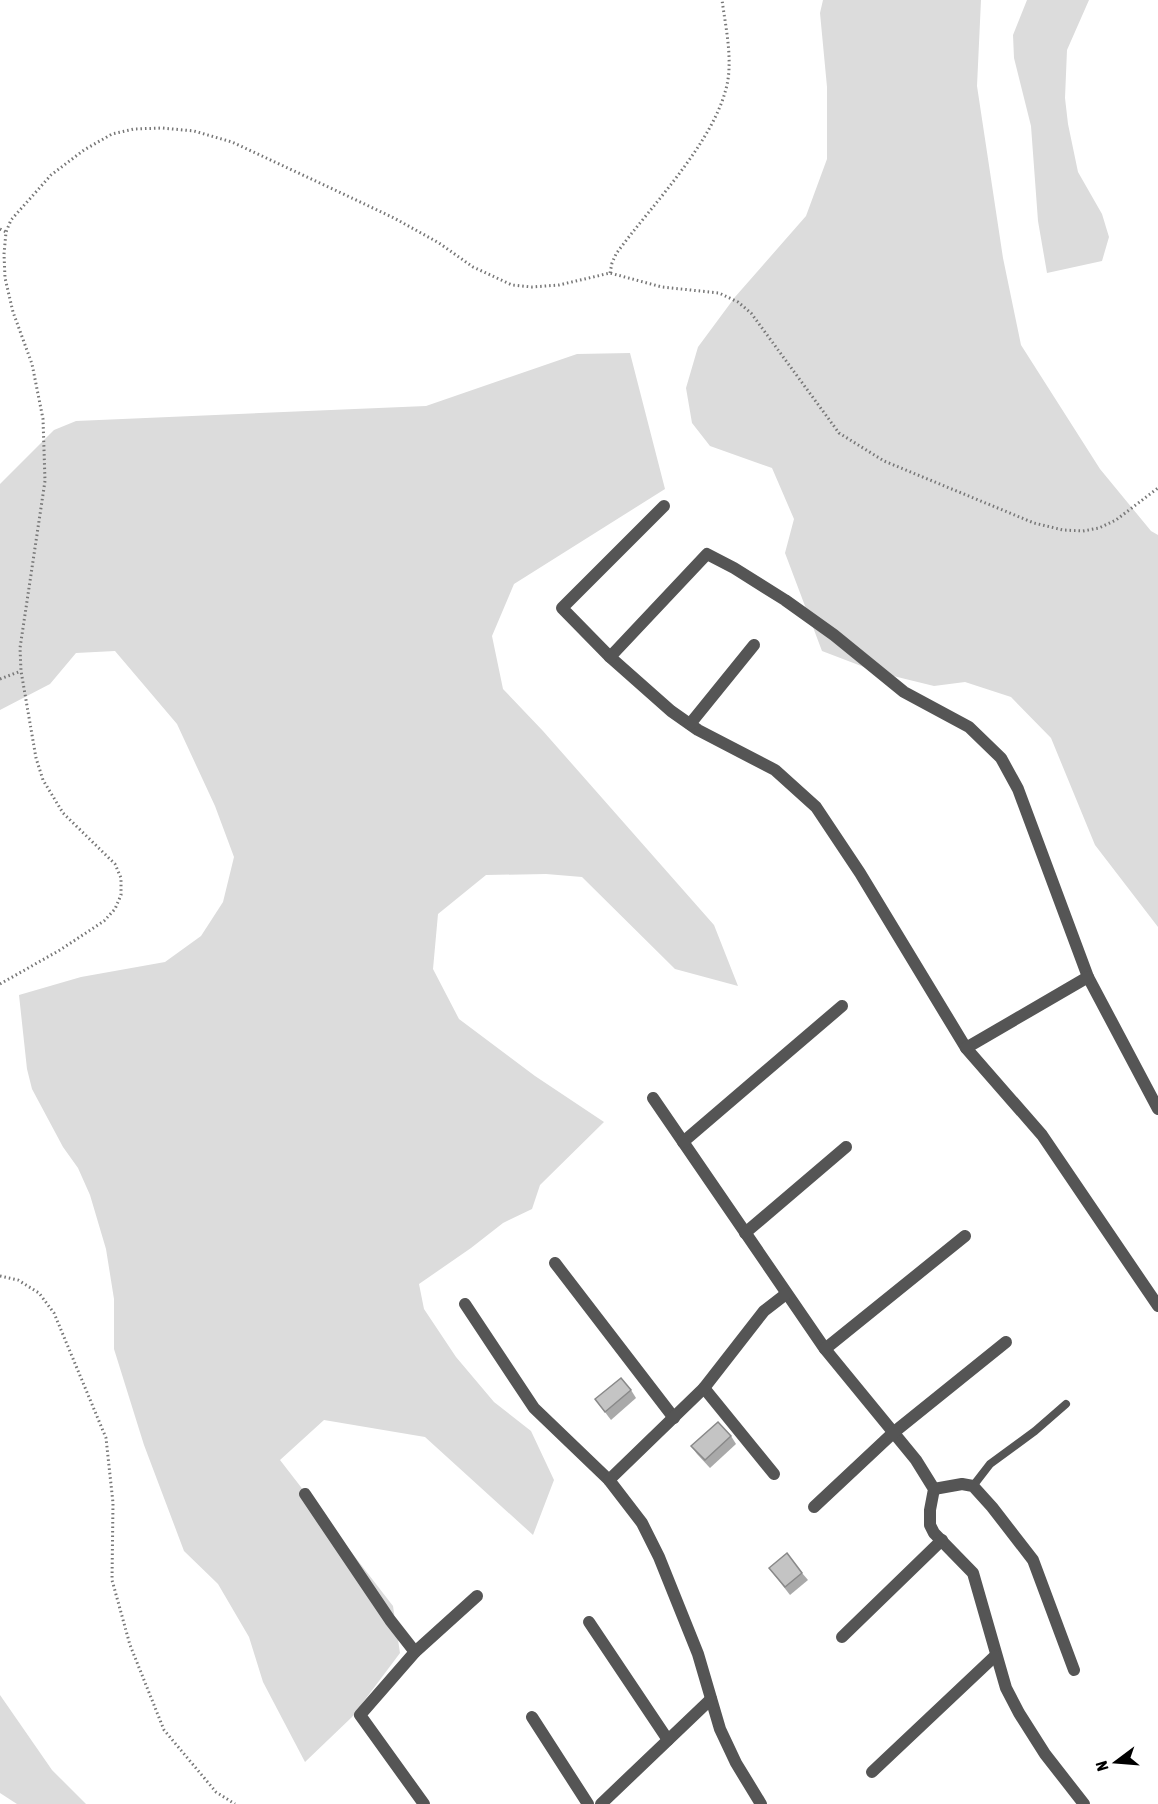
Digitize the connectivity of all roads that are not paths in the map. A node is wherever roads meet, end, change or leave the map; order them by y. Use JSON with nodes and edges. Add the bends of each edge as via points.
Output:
{"nodes":[{"id":1,"x":664,"y":506,"type":"dead end"},
{"id":2,"x":754,"y":645,"type":"dead end"},
{"id":3,"x":610,"y":657,"type":"junction"},
{"id":4,"x":690,"y":724,"type":"junction"},
{"id":5,"x":1088,"y":977,"type":"junction"},
{"id":6,"x":842,"y":1006,"type":"dead end"},
{"id":7,"x":966,"y":1048,"type":"junction"},
{"id":8,"x":653,"y":1098,"type":"dead end"},
{"id":9,"x":1158,"y":1109,"type":"edge"},
{"id":10,"x":683,"y":1142,"type":"junction"},
{"id":11,"x":846,"y":1147,"type":"dead end"},
{"id":12,"x":745,"y":1233,"type":"junction"},
{"id":13,"x":964,"y":1236,"type":"dead end"},
{"id":14,"x":555,"y":1263,"type":"dead end"},
{"id":15,"x":786,"y":1294,"type":"junction"},
{"id":16,"x":465,"y":1304,"type":"dead end"},
{"id":17,"x":1158,"y":1306,"type":"edge"},
{"id":18,"x":1006,"y":1342,"type":"dead end"},
{"id":19,"x":825,"y":1348,"type":"junction"},
{"id":20,"x":704,"y":1388,"type":"junction"},
{"id":21,"x":1066,"y":1404,"type":"dead end"},
{"id":22,"x":674,"y":1418,"type":"junction"},
{"id":23,"x":893,"y":1433,"type":"junction"},
{"id":24,"x":774,"y":1474,"type":"dead end"},
{"id":25,"x":609,"y":1479,"type":"junction"},
{"id":26,"x":973,"y":1486,"type":"junction"},
{"id":27,"x":934,"y":1489,"type":"junction"},
{"id":28,"x":306,"y":1494,"type":"dead end"},
{"id":29,"x":814,"y":1507,"type":"dead end"},
{"id":30,"x":942,"y":1539,"type":"junction"},
{"id":31,"x":477,"y":1596,"type":"dead end"},
{"id":32,"x":589,"y":1622,"type":"dead end"},
{"id":33,"x":842,"y":1637,"type":"dead end"},
{"id":34,"x":416,"y":1652,"type":"junction"},
{"id":35,"x":995,"y":1656,"type":"junction"},
{"id":36,"x":1074,"y":1670,"type":"dead end"},
{"id":37,"x":711,"y":1699,"type":"junction"},
{"id":38,"x":532,"y":1717,"type":"dead end"},
{"id":39,"x":668,"y":1740,"type":"junction"},
{"id":40,"x":872,"y":1772,"type":"dead end"},
{"id":41,"x":424,"y":1804,"type":"edge"},
{"id":42,"x":588,"y":1804,"type":"edge"},
{"id":43,"x":601,"y":1804,"type":"edge"},
{"id":44,"x":761,"y":1804,"type":"edge"},
{"id":45,"x":1084,"y":1804,"type":"edge"}],
"edges":[{"from":1,"to":3,"type":"street","via":[[562,608]]},
{"from":2,"to":4,"type":"street"},
{"from":3,"to":4,"type":"street"},
{"from":3,"to":5,"type":"street","via":[[707,554],[785,600],[904,692],[969,727],[1001,758],[1023,801]]},
{"from":4,"to":7,"type":"street","via":[[775,770],[816,807]]},
{"from":5,"to":7,"type":"street"},
{"from":5,"to":9,"type":"street"},
{"from":6,"to":10,"type":"street"},
{"from":7,"to":17,"type":"street","via":[[1042,1135]]},
{"from":8,"to":10,"type":"street"},
{"from":10,"to":12,"type":"street"},
{"from":11,"to":12,"type":"street"},
{"from":12,"to":15,"type":"street"},
{"from":13,"to":19,"type":"street"},
{"from":14,"to":22,"type":"street"},
{"from":15,"to":19,"type":"street"},
{"from":15,"to":20,"type":"street","via":[[764,1311]]},
{"from":16,"to":25,"type":"street","via":[[534,1408]]},
{"from":18,"to":23,"type":"street"},
{"from":19,"to":23,"type":"street"},
{"from":20,"to":22,"type":"street"},
{"from":20,"to":24,"type":"street"},
{"from":21,"to":26,"type":"lane","via":[[990,1464]]},
{"from":22,"to":25,"type":"street"},
{"from":23,"to":27,"type":"street"},
{"from":23,"to":29,"type":"street"},
{"from":25,"to":37,"type":"street","via":[[642,1523],[659,1557],[698,1654]]},
{"from":26,"to":27,"type":"street"},
{"from":26,"to":36,"type":"street","via":[[1033,1560]]},
{"from":27,"to":30,"type":"street","via":[[930,1524]]},
{"from":28,"to":34,"type":"street","via":[[390,1620]]},
{"from":30,"to":33,"type":"street"},
{"from":30,"to":35,"type":"street","via":[[973,1573]]},
{"from":31,"to":34,"type":"street"},
{"from":32,"to":39,"type":"street"},
{"from":34,"to":41,"type":"street","via":[[360,1715]]},
{"from":35,"to":40,"type":"street"},
{"from":35,"to":45,"type":"street","via":[[1019,1713]]},
{"from":37,"to":39,"type":"street"},
{"from":37,"to":44,"type":"street","via":[[736,1763]]},
{"from":38,"to":42,"type":"street"},
{"from":39,"to":43,"type":"street"}]}
